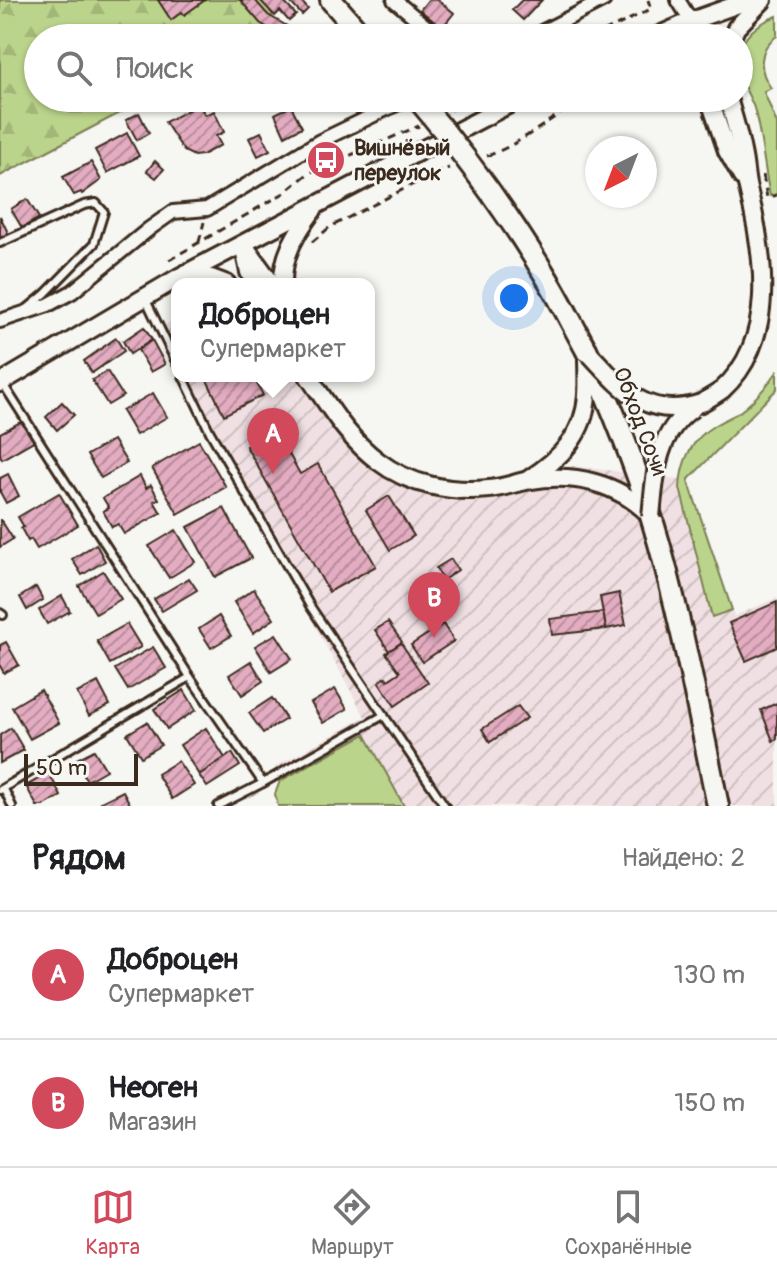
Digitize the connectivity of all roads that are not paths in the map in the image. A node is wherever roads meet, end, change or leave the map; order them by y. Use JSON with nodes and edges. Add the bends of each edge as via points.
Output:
{"nodes":[{"id":1,"x":331,"y":0,"type":"edge"},
{"id":2,"x":394,"y":0,"type":"edge"},
{"id":3,"x":604,"y":0,"type":"edge"},
{"id":4,"x":678,"y":0,"type":"edge"},
{"id":5,"x":750,"y":0,"type":"edge"},
{"id":6,"x":763,"y":0,"type":"edge"},
{"id":7,"x":352,"y":24,"type":"edge"},
{"id":8,"x":421,"y":24,"type":"edge"},
{"id":9,"x":557,"y":24,"type":"edge"},
{"id":10,"x":689,"y":24,"type":"edge"},
{"id":11,"x":704,"y":24,"type":"edge"},
{"id":12,"x":740,"y":24,"type":"edge"},
{"id":13,"x":380,"y":112,"type":"edge"},
{"id":14,"x":429,"y":112,"type":"edge"},
{"id":15,"x":494,"y":112,"type":"edge"},
{"id":16,"x":714,"y":112,"type":"edge"},
{"id":17,"x":732,"y":112,"type":"edge"},
{"id":18,"x":747,"y":186,"type":"junction"},
{"id":19,"x":317,"y":204,"type":"junction"},
{"id":20,"x":0,"y":243,"type":"edge"},
{"id":21,"x":243,"y":244,"type":"junction"},
{"id":22,"x":181,"y":276,"type":"junction"},
{"id":23,"x":177,"y":278,"type":"edge"},
{"id":24,"x":211,"y":278,"type":"edge"},
{"id":25,"x":252,"y":278,"type":"edge"},
{"id":26,"x":268,"y":278,"type":"edge"},
{"id":27,"x":283,"y":278,"type":"edge"},
{"id":28,"x":171,"y":282,"type":"edge"},
{"id":29,"x":145,"y":296,"type":"junction"},
{"id":30,"x":22,"y":313,"type":"junction"},
{"id":31,"x":0,"y":321,"type":"edge"},
{"id":32,"x":171,"y":351,"type":"edge"},
{"id":33,"x":587,"y":351,"type":"junction"},
{"id":34,"x":186,"y":382,"type":"edge"},
{"id":35,"x":314,"y":382,"type":"edge"},
{"id":36,"x":1,"y":383,"type":"edge"},
{"id":37,"x":701,"y":403,"type":"junction"},
{"id":38,"x":527,"y":480,"type":"junction"},
{"id":39,"x":651,"y":517,"type":"junction"},
{"id":40,"x":190,"y":677,"type":"junction"},
{"id":41,"x":384,"y":715,"type":"junction"},
{"id":42,"x":263,"y":783,"type":"junction"},
{"id":43,"x":2,"y":789,"type":"edge"},
{"id":44,"x":12,"y":806,"type":"edge"},
{"id":45,"x":218,"y":806,"type":"edge"},
{"id":46,"x":445,"y":806,"type":"edge"},
{"id":47,"x":718,"y":806,"type":"edge"}],
"edges":[{"from":1,"to":7,"type":"highway"},
{"from":2,"to":8,"type":"street"},
{"from":3,"to":9,"type":"street"},
{"from":4,"to":10,"type":"street"},
{"from":5,"to":11,"type":"main road"},
{"from":6,"to":12,"type":"main road"},
{"from":13,"to":30,"type":"street","via":[[320,141],[207,209],[173,212],[72,292]]},
{"from":14,"to":33,"type":"highway","name":"Обход Сочи","bridge":true,"via":[[505,214]]},
{"from":15,"to":19,"type":"main road"},
{"from":16,"to":18,"type":"main road"},
{"from":17,"to":18,"type":"main road"},
{"from":18,"to":37,"type":"main road","via":[[768,292],[761,337],[738,375]]},
{"from":19,"to":21,"type":"main road"},
{"from":19,"to":27,"type":"main road","via":[[288,251]]},
{"from":20,"to":30,"type":"lane","via":[[84,205],[96,203],[104,212],[94,244]]},
{"from":21,"to":22,"type":"main road"},
{"from":21,"to":25,"type":"main road"},
{"from":21,"to":26,"type":"main road"},
{"from":22,"to":23,"type":"main road"},
{"from":22,"to":24,"type":"main road"},
{"from":28,"to":29,"type":"main road"},
{"from":29,"to":32,"type":"lane"},
{"from":29,"to":36,"type":"main road"},
{"from":30,"to":31,"type":"street"},
{"from":33,"to":37,"type":"main road","bridge":true,"via":[[635,398],[671,409]]},
{"from":33,"to":38,"type":"main road","via":[[587,395],[576,433],[550,465]]},
{"from":33,"to":39,"type":"highway","name":"Обход Сочи","bridge":true},
{"from":34,"to":41,"type":"lane","via":[[285,565]]},
{"from":35,"to":38,"type":"main road","via":[[351,437],[404,477],[463,490]]},
{"from":36,"to":40,"type":"lane"},
{"from":37,"to":39,"type":"main road","bridge":true,"via":[[683,414],[666,437]]},
{"from":38,"to":39,"type":"main road","via":[[579,478],[602,484]]},
{"from":39,"to":47,"type":"highway","name":"Обход Сочи"},
{"from":40,"to":42,"type":"lane"},
{"from":40,"to":43,"type":"lane"},
{"from":41,"to":42,"type":"lane"},
{"from":41,"to":46,"type":"lane"},
{"from":42,"to":45,"type":"lane"},
{"from":43,"to":44,"type":"lane"}]}
